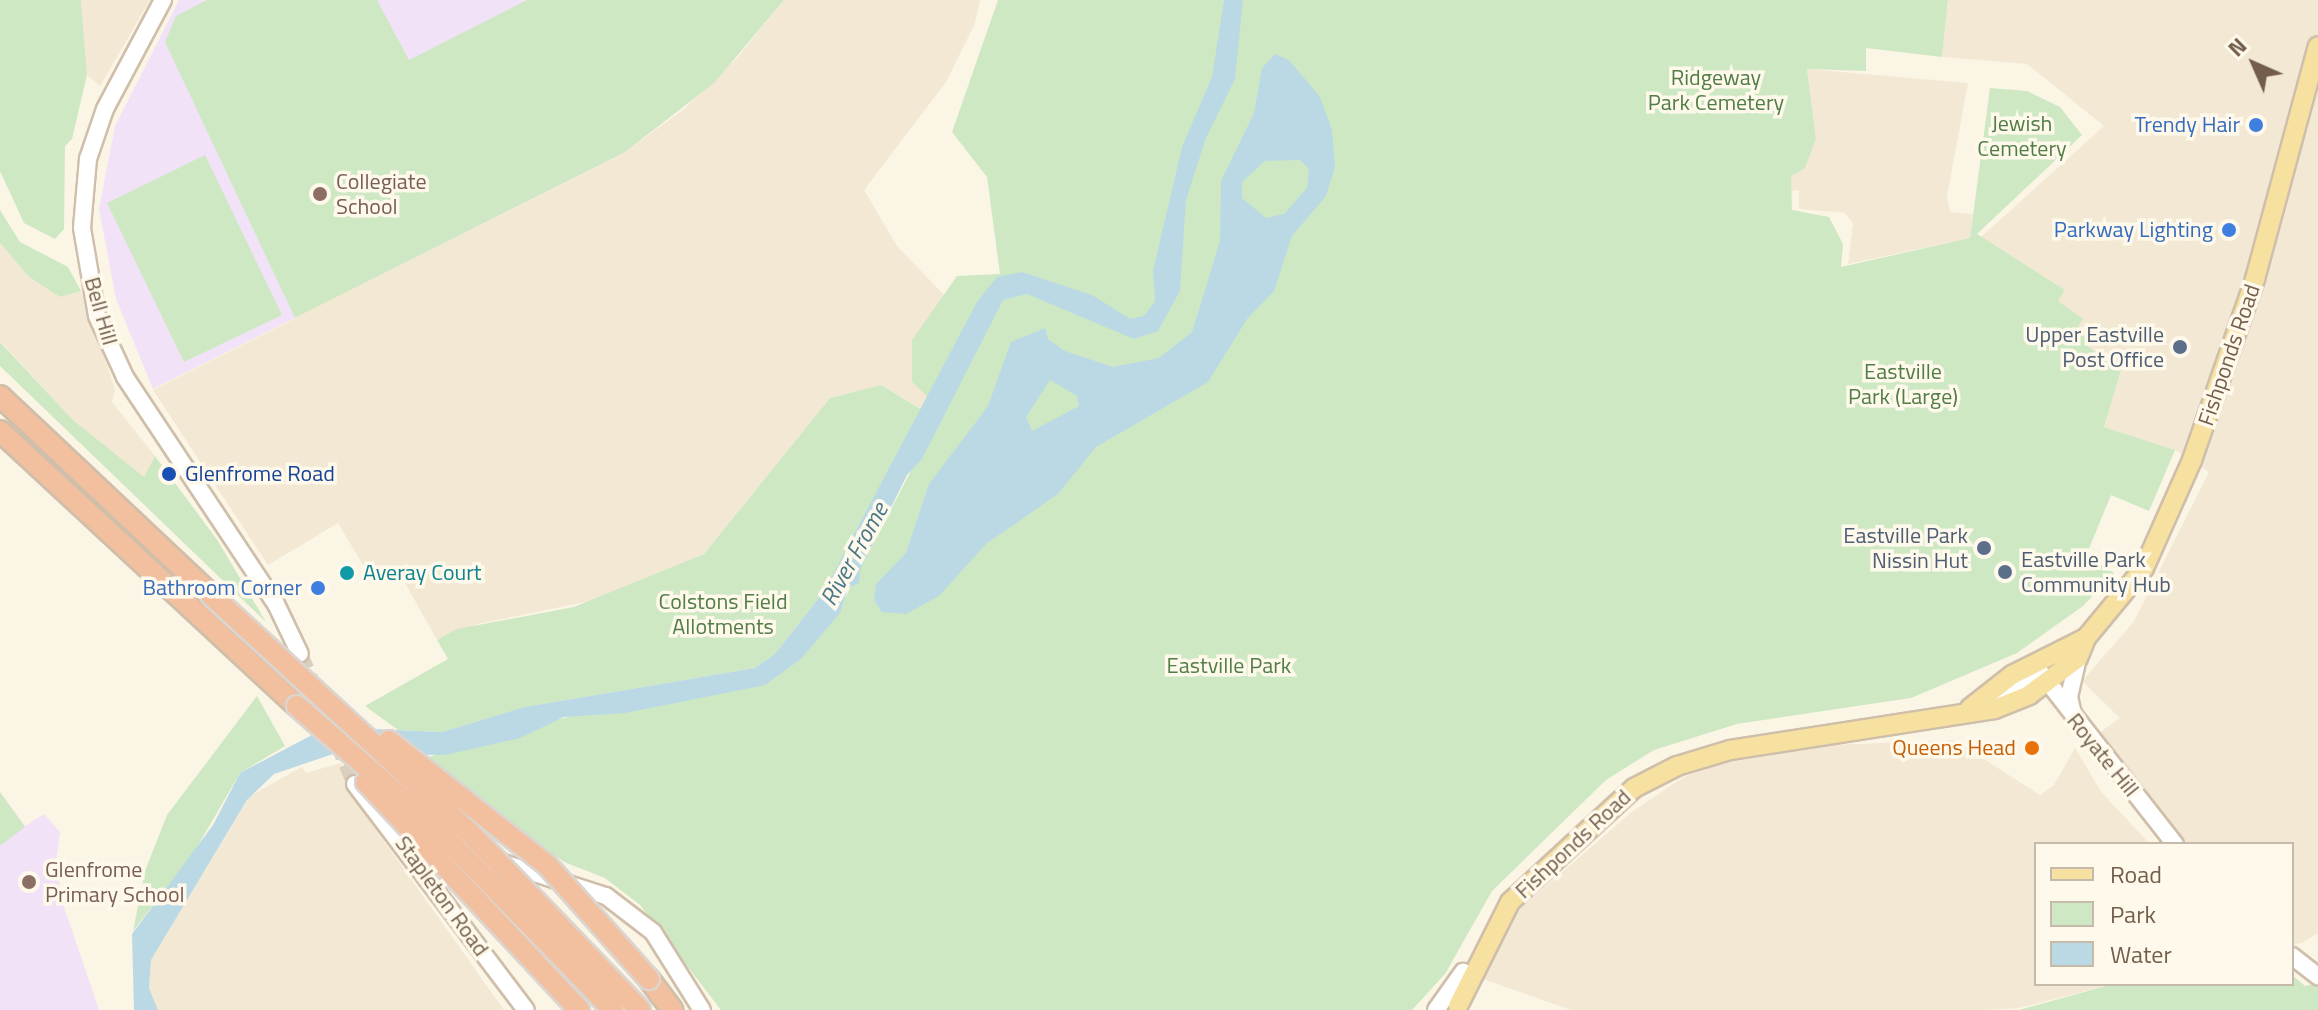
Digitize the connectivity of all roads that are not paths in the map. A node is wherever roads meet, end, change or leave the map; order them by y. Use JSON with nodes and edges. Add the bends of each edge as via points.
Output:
{"nodes":[{"id":1,"x":163,"y":0,"type":"edge"},
{"id":2,"x":2318,"y":46,"type":"edge"},
{"id":3,"x":0,"y":396,"type":"edge"},
{"id":4,"x":0,"y":431,"type":"edge"},
{"id":5,"x":2086,"y":638,"type":"junction"},
{"id":6,"x":300,"y":654,"type":"tunnel mouth"},
{"id":7,"x":2078,"y":658,"type":"junction"},
{"id":8,"x":2042,"y":675,"type":"junction"},
{"id":9,"x":315,"y":687,"type":"junction"},
{"id":10,"x":297,"y":706,"type":"junction"},
{"id":11,"x":1966,"y":710,"type":"junction"},
{"id":12,"x":2075,"y":719,"type":"junction"},
{"id":13,"x":355,"y":784,"type":"tunnel mouth"},
{"id":14,"x":377,"y":808,"type":"junction"},
{"id":15,"x":2173,"y":842,"type":"edge"},
{"id":16,"x":472,"y":854,"type":"junction"},
{"id":17,"x":454,"y":913,"type":"junction"},
{"id":18,"x":1483,"y":947,"type":"junction"},
{"id":19,"x":2294,"y":958,"type":"edge"},
{"id":20,"x":1463,"y":972,"type":"junction"},
{"id":21,"x":2318,"y":976,"type":"edge"},
{"id":22,"x":1460,"y":1009,"type":"edge"},
{"id":23,"x":526,"y":1010,"type":"edge"},
{"id":24,"x":579,"y":1010,"type":"edge"},
{"id":25,"x":613,"y":1010,"type":"edge"},
{"id":26,"x":640,"y":1010,"type":"edge"},
{"id":27,"x":672,"y":1010,"type":"edge"},
{"id":28,"x":702,"y":1010,"type":"edge"},
{"id":29,"x":1436,"y":1010,"type":"edge"}],
"edges":[{"from":1,"to":6,"type":"main road","name":"Bell Hill","via":[[105,109],[88,159],[82,228],[97,316],[125,377]]},
{"from":2,"to":5,"type":"main road","name":"Fishponds Road","via":[[2255,279],[2197,447],[2144,568]]},
{"from":3,"to":9,"type":"highway","bridge":true},
{"from":4,"to":10,"type":"highway"},
{"from":5,"to":7,"type":"main road","name":"Fishponds Road"},
{"from":5,"to":8,"type":"main road","name":"Fishponds Road"},
{"from":7,"to":8,"type":"main road","name":"Fishponds Road"},
{"from":7,"to":12,"type":"main road","via":[[2069,697]]},
{"from":8,"to":11,"type":"main road","name":"Fishponds Road"},
{"from":8,"to":11,"type":"main road","name":"Fishponds Road","via":[[2009,705]]},
{"from":8,"to":12,"type":"main road","name":"Royate Hill"},
{"from":9,"to":26,"type":"highway","bridge":true,"via":[[581,943]]},
{"from":9,"to":27,"type":"highway","bridge":true,"via":[[499,822],[598,917]]},
{"from":10,"to":24,"type":"highway","bridge":true},
{"from":10,"to":25,"type":"highway","bridge":true,"via":[[438,830]]},
{"from":11,"to":18,"type":"main road","name":"Fishponds Road","via":[[1757,745],[1677,766],[1634,788],[1591,822],[1510,902]]},
{"from":12,"to":15,"type":"main road","name":"Royate Hill"},
{"from":13,"to":14,"type":"main road","name":"Stapleton Road"},
{"from":14,"to":16,"type":"main road"},
{"from":14,"to":17,"type":"main road","name":"Stapleton Road"},
{"from":16,"to":17,"type":"main road","via":[[449,884]]},
{"from":16,"to":28,"type":"main road","via":[[570,880],[631,912],[653,932]]},
{"from":17,"to":23,"type":"main road","name":"Stapleton Road"},
{"from":18,"to":20,"type":"main road","name":"Fishponds Road"},
{"from":18,"to":22,"type":"main road","name":"Fishponds Road"},
{"from":19,"to":21,"type":"main road"},
{"from":20,"to":22,"type":"main road","name":"Fishponds Road"},
{"from":20,"to":29,"type":"main road"}]}
